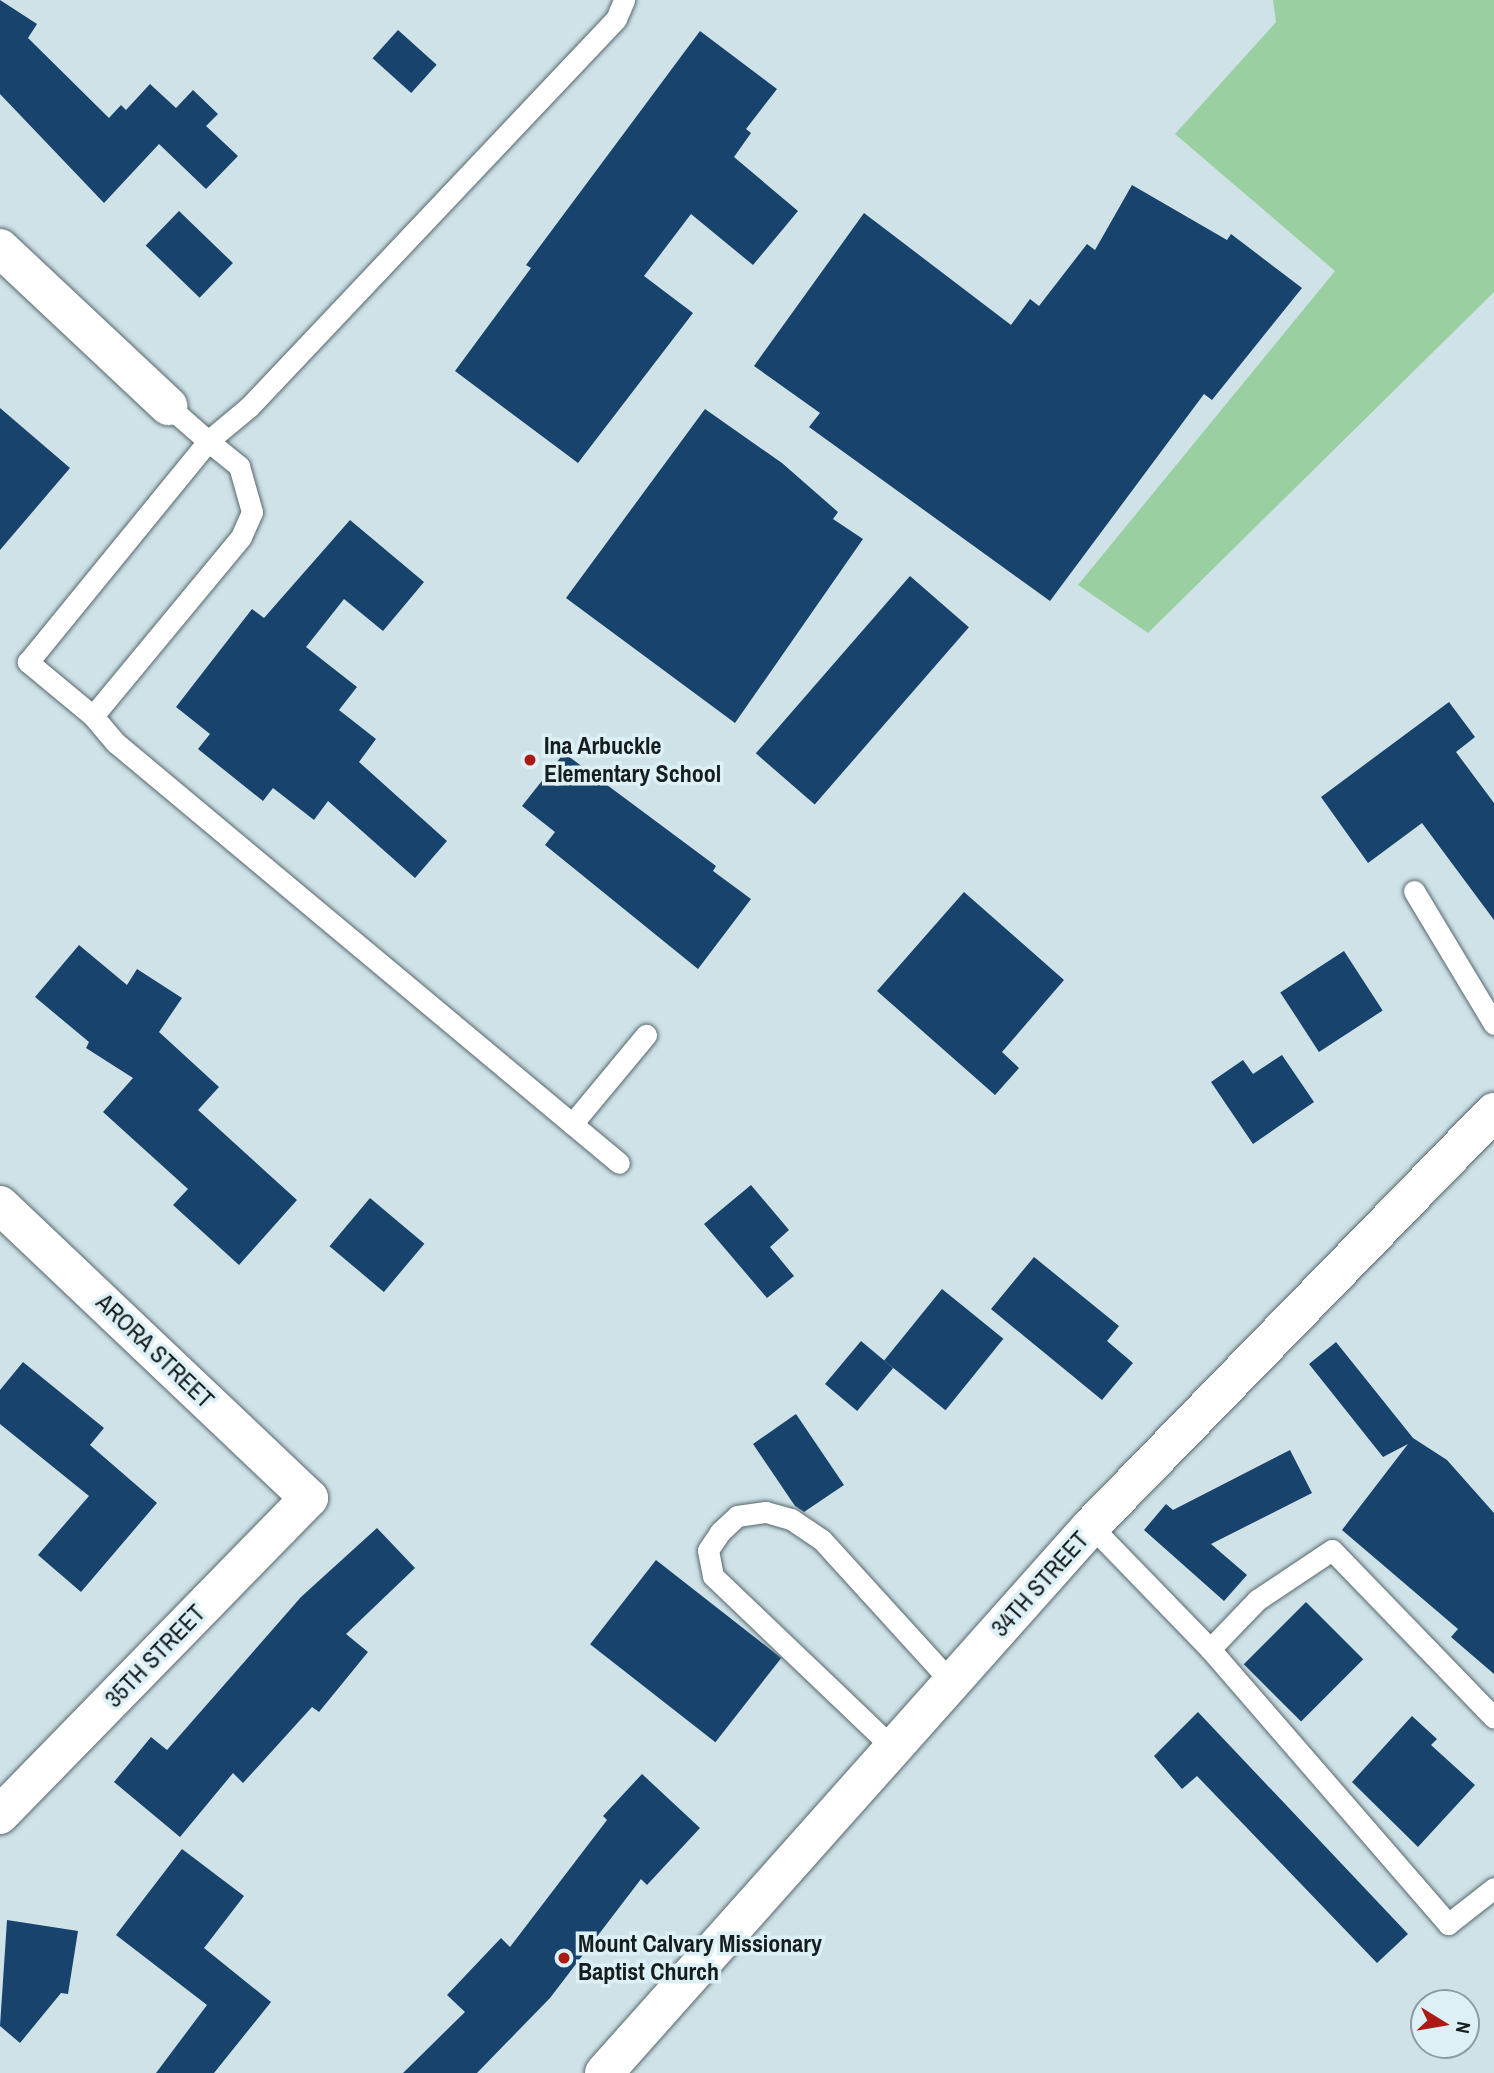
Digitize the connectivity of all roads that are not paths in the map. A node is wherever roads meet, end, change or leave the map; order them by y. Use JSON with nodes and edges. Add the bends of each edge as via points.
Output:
{"nodes":[{"id":1,"x":624,"y":0,"type":"edge"},
{"id":2,"x":0,"y":248,"type":"edge"},
{"id":3,"x":168,"y":406,"type":"joint"},
{"id":4,"x":208,"y":441,"type":"junction"},
{"id":5,"x":93,"y":716,"type":"junction"},
{"id":6,"x":1414,"y":891,"type":"dead end"},
{"id":7,"x":1494,"y":1024,"type":"edge"},
{"id":8,"x":646,"y":1035,"type":"dead end"},
{"id":9,"x":1494,"y":1112,"type":"edge"},
{"id":10,"x":572,"y":1124,"type":"junction"},
{"id":11,"x":619,"y":1163,"type":"dead end"},
{"id":12,"x":0,"y":1205,"type":"edge"},
{"id":13,"x":309,"y":1498,"type":"joint"},
{"id":14,"x":1091,"y":1526,"type":"junction"},
{"id":15,"x":1210,"y":1649,"type":"junction"},
{"id":16,"x":952,"y":1683,"type":"junction"},
{"id":17,"x":1494,"y":1718,"type":"edge"},
{"id":18,"x":893,"y":1748,"type":"junction"},
{"id":19,"x":0,"y":1815,"type":"edge"},
{"id":20,"x":1494,"y":1888,"type":"edge"},
{"id":21,"x":604,"y":2073,"type":"edge"}],
"edges":[{"from":1,"to":4,"type":"lane","via":[[616,19],[249,407]]},
{"from":2,"to":3,"type":"street"},
{"from":3,"to":4,"type":"lane"},
{"from":4,"to":5,"type":"lane","via":[[239,466],[252,512],[242,537]]},
{"from":4,"to":5,"type":"lane","via":[[28,662]]},
{"from":5,"to":10,"type":"lane","via":[[116,743]]},
{"from":6,"to":7,"type":"lane"},
{"from":8,"to":10,"type":"lane"},
{"from":9,"to":14,"type":"street","name":"34TH STREET"},
{"from":10,"to":11,"type":"lane"},
{"from":12,"to":13,"type":"street","name":"ARORA STREET"},
{"from":13,"to":19,"type":"street","name":"35TH STREET"},
{"from":14,"to":15,"type":"lane"},
{"from":14,"to":16,"type":"street","name":"34TH STREET"},
{"from":15,"to":17,"type":"lane","via":[[1257,1600],[1332,1550]]},
{"from":15,"to":20,"type":"lane","via":[[1448,1924]]},
{"from":16,"to":18,"type":"street","name":"34TH STREET"},
{"from":16,"to":18,"type":"lane","via":[[822,1540],[801,1526],[766,1512],[737,1516],[720,1532],[708,1550],[713,1576]]},
{"from":18,"to":21,"type":"street","name":"34TH STREET"}]}
